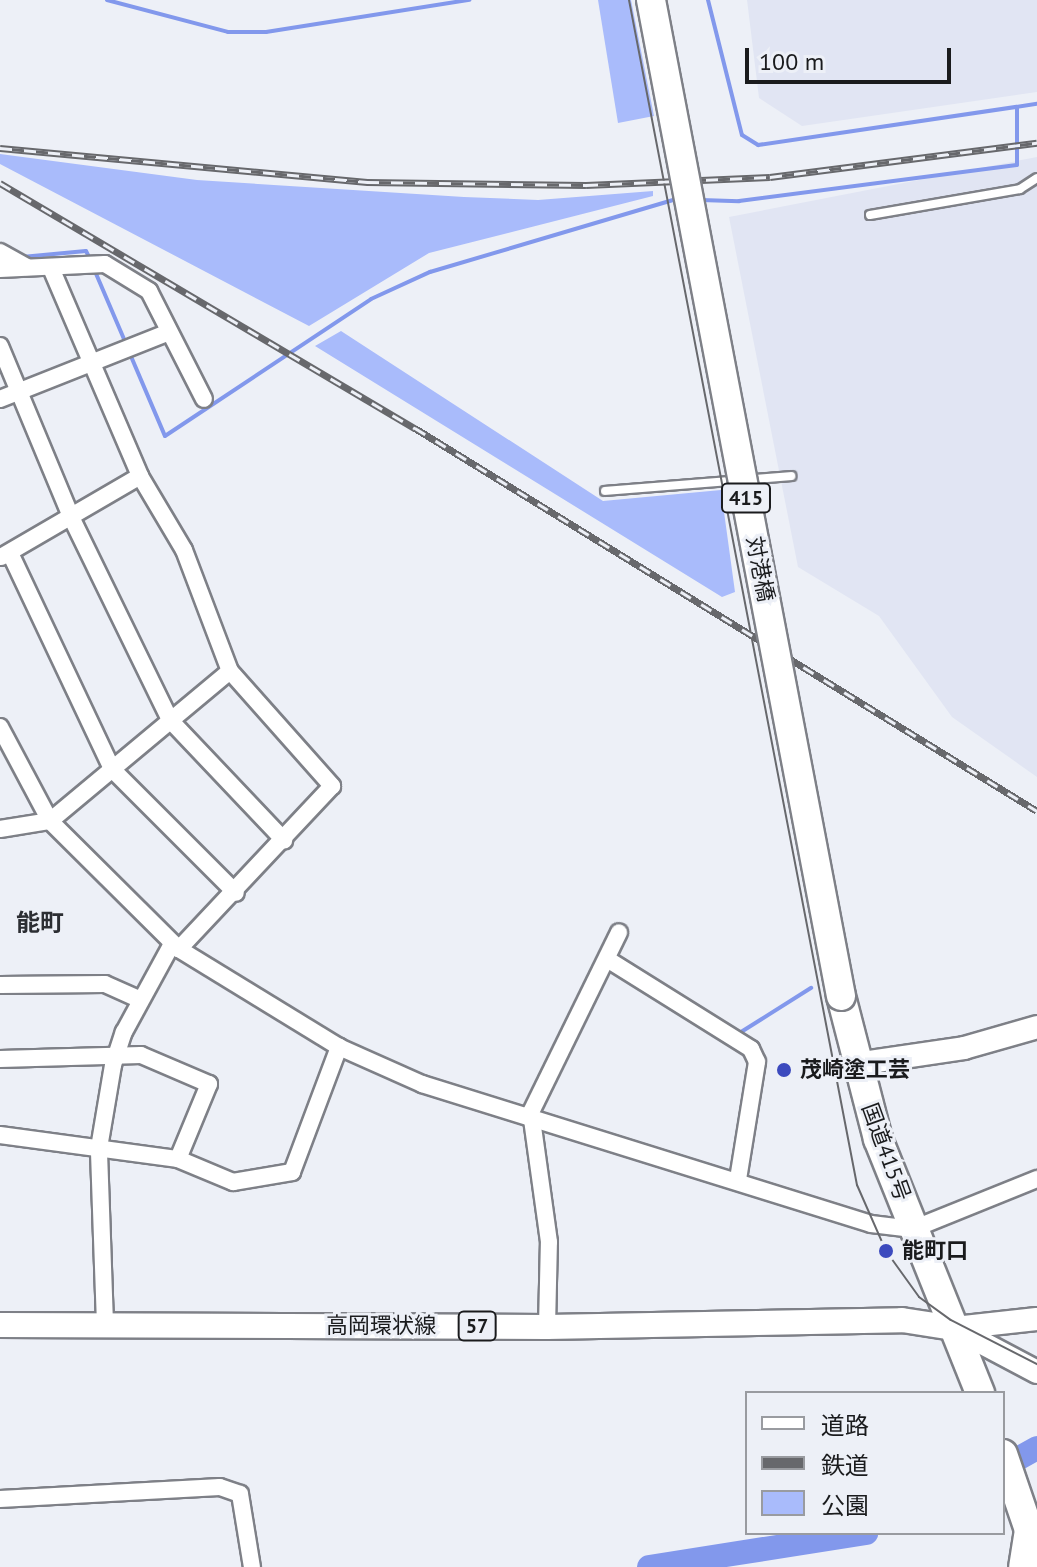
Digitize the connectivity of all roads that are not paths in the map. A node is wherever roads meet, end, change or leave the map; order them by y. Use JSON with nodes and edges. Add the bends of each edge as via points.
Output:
{"nodes":[{"id":1,"x":651,"y":0,"type":"edge"},
{"id":2,"x":1037,"y":178,"type":"edge"},
{"id":3,"x":870,"y":215,"type":"dead end"},
{"id":4,"x":0,"y":252,"type":"edge"},
{"id":5,"x":30,"y":268,"type":"junction"},
{"id":6,"x":51,"y":268,"type":"junction"},
{"id":7,"x":0,"y":269,"type":"edge"},
{"id":8,"x":169,"y":332,"type":"junction"},
{"id":9,"x":0,"y":346,"type":"edge"},
{"id":10,"x":91,"y":363,"type":"junction"},
{"id":11,"x":18,"y":391,"type":"junction"},
{"id":12,"x":0,"y":399,"type":"edge"},
{"id":13,"x":204,"y":399,"type":"dead end"},
{"id":14,"x":140,"y":476,"type":"junction"},
{"id":15,"x":791,"y":476,"type":"dead end"},
{"id":16,"x":605,"y":491,"type":"dead end"},
{"id":17,"x":72,"y":519,"type":"junction"},
{"id":18,"x":5,"y":556,"type":"edge"},
{"id":19,"x":230,"y":671,"type":"junction"},
{"id":20,"x":170,"y":720,"type":"junction"},
{"id":21,"x":0,"y":727,"type":"edge"},
{"id":22,"x":112,"y":769,"type":"junction"},
{"id":23,"x":50,"y":821,"type":"junction"},
{"id":24,"x":0,"y":829,"type":"edge"},
{"id":25,"x":284,"y":840,"type":"junction"},
{"id":26,"x":236,"y":893,"type":"junction"},
{"id":27,"x":619,"y":932,"type":"dead end"},
{"id":28,"x":176,"y":946,"type":"junction"},
{"id":29,"x":607,"y":959,"type":"junction"},
{"id":30,"x":0,"y":985,"type":"edge"},
{"id":31,"x":841,"y":996,"type":"joint"},
{"id":32,"x":141,"y":1000,"type":"junction"},
{"id":33,"x":1037,"y":1027,"type":"edge"},
{"id":34,"x":339,"y":1047,"type":"junction"},
{"id":35,"x":116,"y":1058,"type":"junction"},
{"id":36,"x":0,"y":1059,"type":"edge"},
{"id":37,"x":856,"y":1064,"type":"junction"},
{"id":38,"x":534,"y":1120,"type":"junction"},
{"id":39,"x":0,"y":1135,"type":"edge"},
{"id":40,"x":99,"y":1148,"type":"junction"},
{"id":41,"x":178,"y":1159,"type":"junction"},
{"id":42,"x":738,"y":1179,"type":"junction"},
{"id":43,"x":1037,"y":1179,"type":"edge"},
{"id":44,"x":913,"y":1229,"type":"junction"},
{"id":45,"x":1037,"y":1319,"type":"edge"},
{"id":46,"x":105,"y":1324,"type":"junction"},
{"id":47,"x":0,"y":1325,"type":"edge"},
{"id":48,"x":547,"y":1327,"type":"junction"},
{"id":49,"x":954,"y":1328,"type":"junction"},
{"id":50,"x":1037,"y":1357,"type":"edge"},
{"id":51,"x":1037,"y":1372,"type":"edge"},
{"id":52,"x":979,"y":1391,"type":"edge"},
{"id":53,"x":1005,"y":1458,"type":"edge"},
{"id":54,"x":0,"y":1499,"type":"edge"},
{"id":55,"x":1030,"y":1512,"type":"edge"},
{"id":56,"x":252,"y":1567,"type":"edge"},
{"id":57,"x":1023,"y":1567,"type":"edge"}],
"edges":[{"from":1,"to":31,"type":"highway","name":"対港橋","number":"415","bridge":true},
{"from":2,"to":3,"type":"lane","via":[[1020,189]]},
{"from":4,"to":5,"type":"street"},
{"from":5,"to":6,"type":"street"},
{"from":5,"to":7,"type":"street"},
{"from":6,"to":8,"type":"street","via":[[105,264],[149,291]]},
{"from":6,"to":10,"type":"street"},
{"from":8,"to":10,"type":"street"},
{"from":8,"to":13,"type":"street"},
{"from":9,"to":11,"type":"street"},
{"from":10,"to":11,"type":"street"},
{"from":10,"to":14,"type":"street"},
{"from":11,"to":12,"type":"street"},
{"from":11,"to":17,"type":"street"},
{"from":14,"to":17,"type":"street"},
{"from":14,"to":19,"type":"street","via":[[184,550]]},
{"from":15,"to":16,"type":"lane"},
{"from":17,"to":18,"type":"street"},
{"from":17,"to":20,"type":"street"},
{"from":18,"to":22,"type":"street"},
{"from":19,"to":20,"type":"street"},
{"from":19,"to":25,"type":"street","via":[[332,786]]},
{"from":20,"to":22,"type":"street"},
{"from":20,"to":25,"type":"street"},
{"from":21,"to":23,"type":"street"},
{"from":22,"to":23,"type":"street"},
{"from":22,"to":26,"type":"street"},
{"from":23,"to":24,"type":"street"},
{"from":23,"to":28,"type":"street"},
{"from":25,"to":26,"type":"street"},
{"from":26,"to":28,"type":"street"},
{"from":27,"to":29,"type":"street"},
{"from":28,"to":32,"type":"street"},
{"from":28,"to":34,"type":"street"},
{"from":29,"to":38,"type":"street","via":[[531,1112]]},
{"from":29,"to":42,"type":"street","via":[[751,1049],[757,1062]]},
{"from":30,"to":32,"type":"street","via":[[105,984]]},
{"from":31,"to":37,"type":"highway","name":"国道415号","number":"415"},
{"from":32,"to":35,"type":"street"},
{"from":33,"to":37,"type":"street","via":[[964,1048]]},
{"from":34,"to":38,"type":"street","via":[[422,1084]]},
{"from":34,"to":41,"type":"street","via":[[292,1172],[233,1182]]},
{"from":35,"to":36,"type":"street"},
{"from":35,"to":40,"type":"street"},
{"from":35,"to":41,"type":"street","via":[[141,1055],[209,1084]]},
{"from":37,"to":44,"type":"highway","name":"国道415号","number":"415"},
{"from":38,"to":42,"type":"street"},
{"from":38,"to":48,"type":"street","via":[[549,1242]]},
{"from":39,"to":40,"type":"street"},
{"from":40,"to":41,"type":"street"},
{"from":40,"to":46,"type":"street"},
{"from":42,"to":44,"type":"street","via":[[871,1224]]},
{"from":43,"to":44,"type":"street"},
{"from":44,"to":49,"type":"highway","name":"国道415号","number":"415"},
{"from":45,"to":49,"type":"street"},
{"from":46,"to":47,"type":"main road","name":"高岡環状線","number":"57"},
{"from":46,"to":48,"type":"main road","name":"高岡環状線","number":"57"},
{"from":48,"to":49,"type":"main road","name":"高岡環状線","number":"57","via":[[902,1320]]},
{"from":49,"to":50,"type":"street"},
{"from":49,"to":51,"type":"street"},
{"from":49,"to":52,"type":"highway","name":"国道415号","number":"415"},
{"from":53,"to":55,"type":"highway"},
{"from":54,"to":56,"type":"street","via":[[220,1487],[240,1494]]},
{"from":55,"to":57,"type":"highway"}]}
